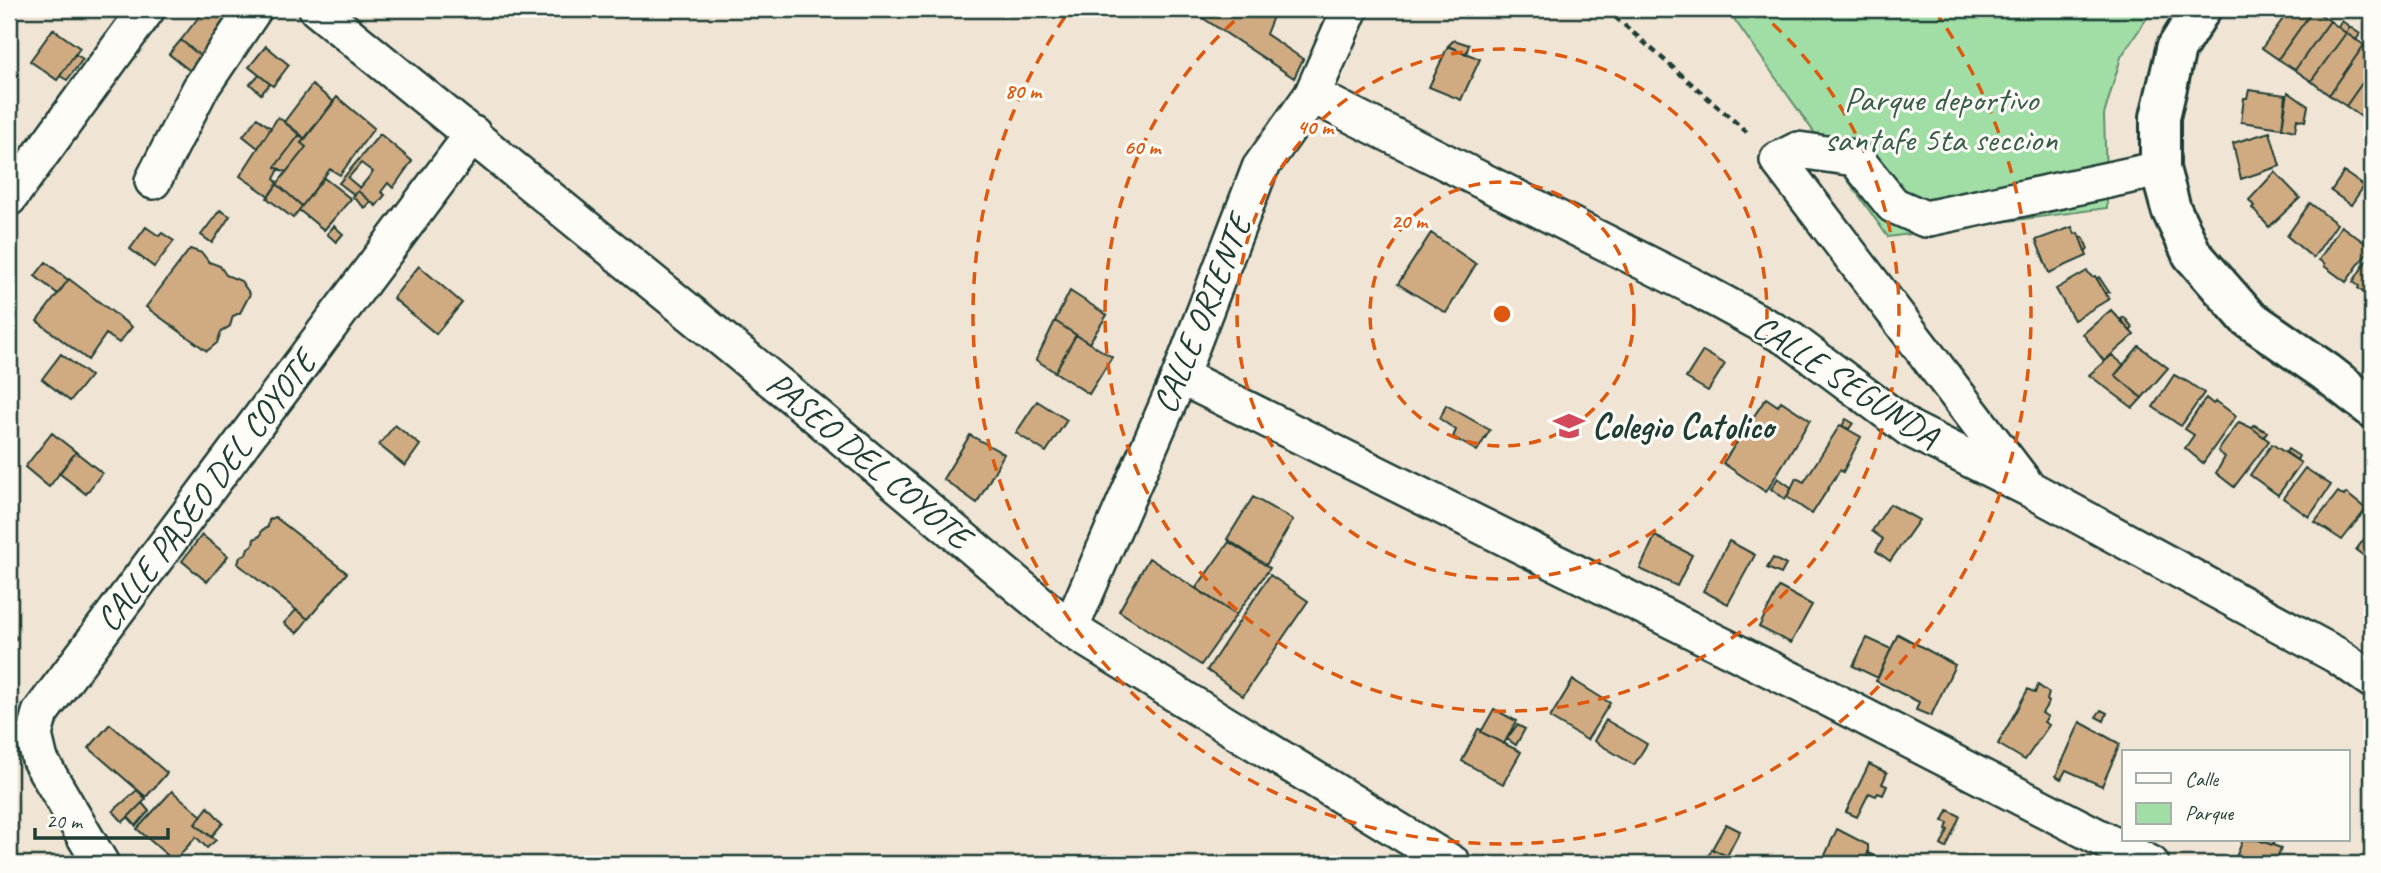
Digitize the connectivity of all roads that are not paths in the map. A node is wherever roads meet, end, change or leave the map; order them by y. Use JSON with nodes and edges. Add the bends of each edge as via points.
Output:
{"nodes":[{"id":1,"x":147,"y":9,"type":"edge"},
{"id":2,"x":254,"y":9,"type":"edge"},
{"id":3,"x":317,"y":9,"type":"edge"},
{"id":4,"x":1350,"y":9,"type":"edge"},
{"id":5,"x":2201,"y":9,"type":"edge"},
{"id":6,"x":1312,"y":95,"type":"junction"},
{"id":7,"x":473,"y":134,"type":"junction"},
{"id":8,"x":2160,"y":169,"type":"junction"},
{"id":9,"x":153,"y":181,"type":"dead end"},
{"id":10,"x":9,"y":198,"type":"edge"},
{"id":11,"x":1180,"y":376,"type":"junction"},
{"id":12,"x":2372,"y":408,"type":"edge"},
{"id":13,"x":2029,"y":489,"type":"junction"},
{"id":14,"x":1070,"y":629,"type":"junction"},
{"id":15,"x":2372,"y":680,"type":"edge"},
{"id":16,"x":100,"y":864,"type":"edge"},
{"id":17,"x":1453,"y":864,"type":"edge"},
{"id":18,"x":2151,"y":864,"type":"edge"}],
"edges":[{"from":1,"to":10,"type":"street"},
{"from":2,"to":9,"type":"street","via":[[200,89]]},
{"from":3,"to":7,"type":"street","name":"PASEO DEL COYOTE"},
{"from":4,"to":6,"type":"street","name":"CALLE ORIENTE"},
{"from":5,"to":8,"type":"street","via":[[2176,49],[2160,117]]},
{"from":6,"to":11,"type":"street","name":"CALLE ORIENTE","via":[[1260,168]]},
{"from":6,"to":13,"type":"street","name":"CALLE SEGUNDA","via":[[1791,340],[1910,429]]},
{"from":7,"to":14,"type":"street","name":"PASEO DEL COYOTE"},
{"from":7,"to":16,"type":"street","name":"CALLE PASEO DEL COYOTE","via":[[40,713],[34,735],[40,760]]},
{"from":8,"to":12,"type":"street","via":[[2171,209],[2192,254],[2247,317]]},
{"from":8,"to":13,"type":"street","via":[[1925,219],[1893,205],[1855,159],[1798,150],[1778,160]]},
{"from":11,"to":14,"type":"street","name":"CALLE ORIENTE"},
{"from":11,"to":18,"type":"street"},
{"from":13,"to":15,"type":"street","name":"CALLE SEGUNDA","via":[[2336,654]]},
{"from":14,"to":17,"type":"street","name":"PASEO DEL COYOTE"}]}
